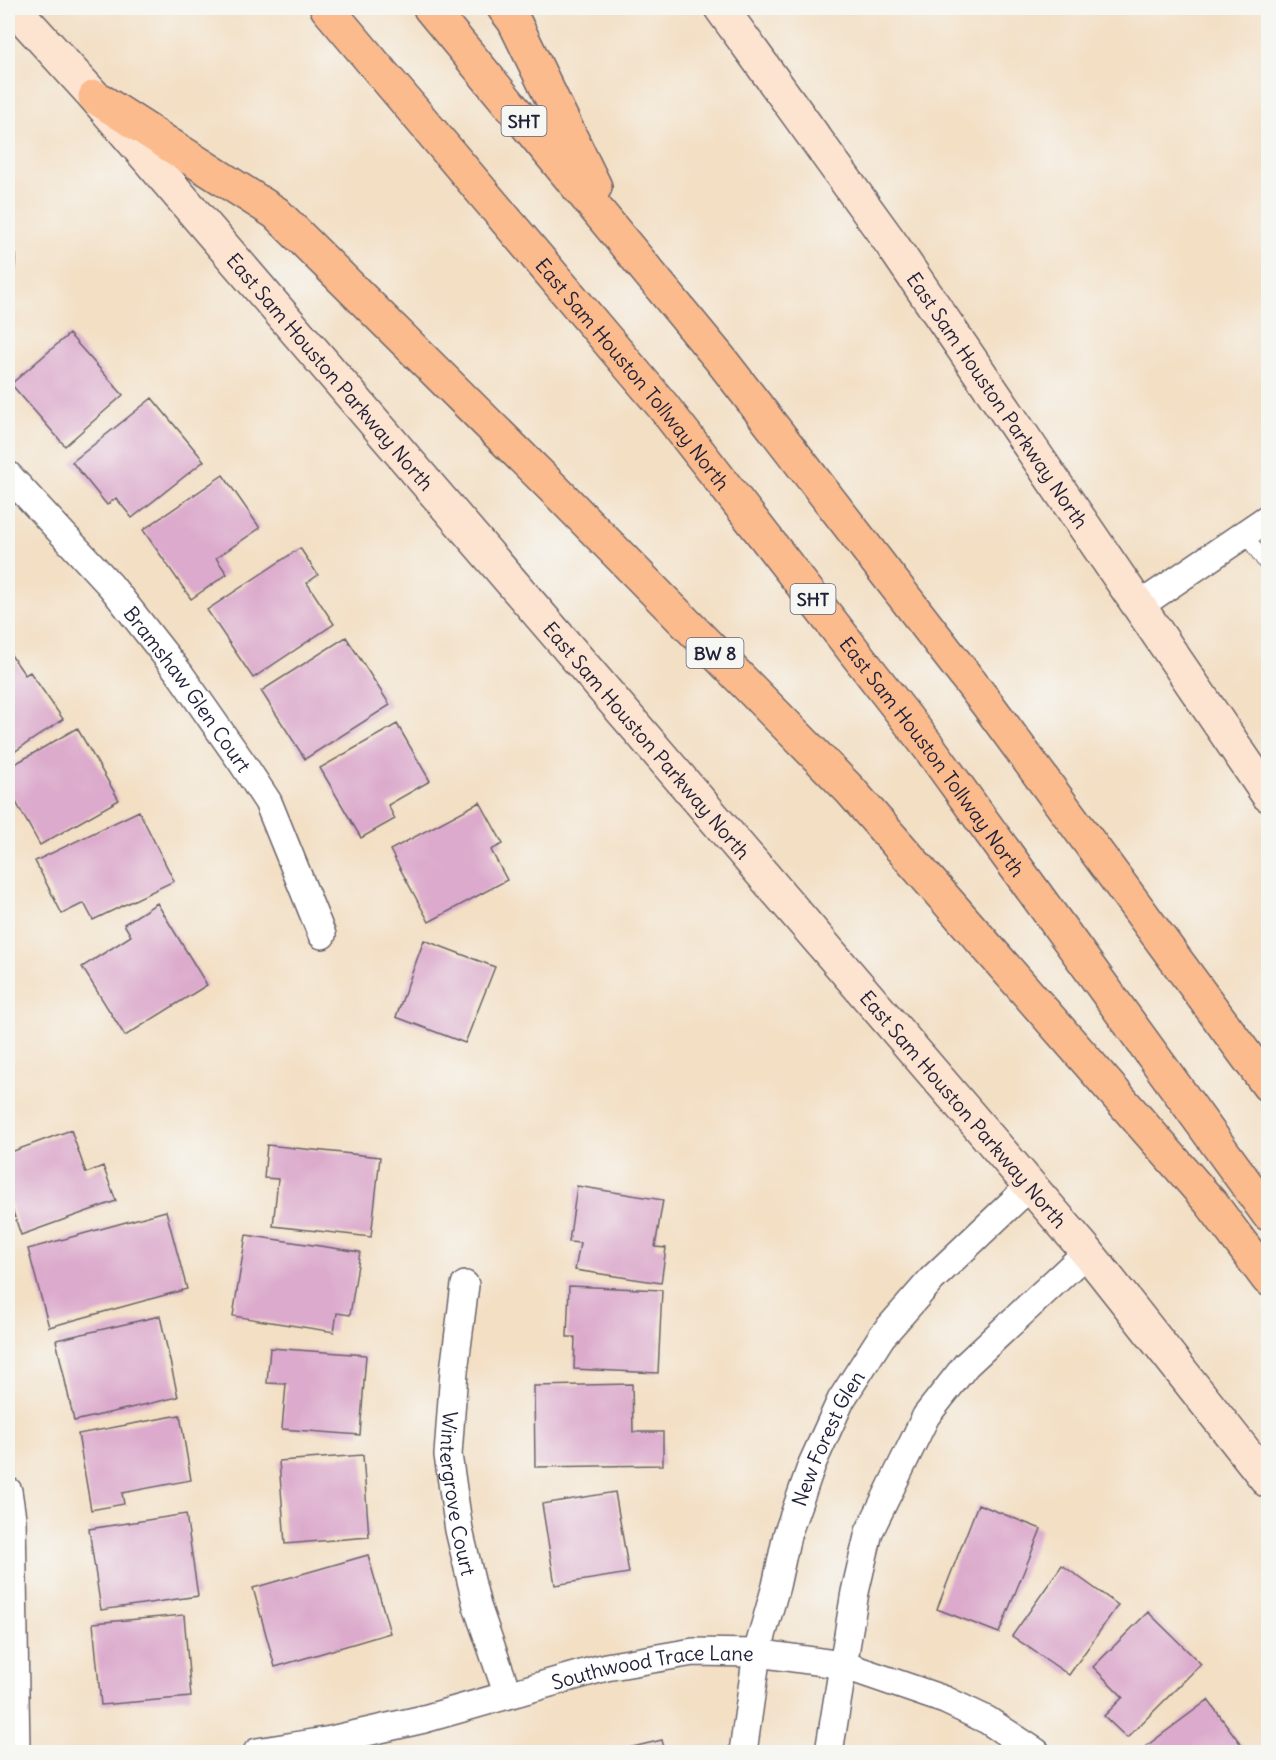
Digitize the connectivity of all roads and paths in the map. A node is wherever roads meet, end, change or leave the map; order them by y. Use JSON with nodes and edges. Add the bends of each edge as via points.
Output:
{"nodes":[{"id":1,"x":14,"y":8,"type":"edge"},
{"id":2,"x":327,"y":8,"type":"edge"},
{"id":3,"x":430,"y":8,"type":"edge"},
{"id":4,"x":504,"y":8,"type":"edge"},
{"id":5,"x":721,"y":8,"type":"edge"},
{"id":6,"x":95,"y":97,"type":"junction"},
{"id":7,"x":618,"y":234,"type":"junction"},
{"id":8,"x":8,"y":474,"type":"edge"},
{"id":9,"x":1269,"y":518,"type":"edge"},
{"id":10,"x":1245,"y":534,"type":"junction"},
{"id":11,"x":1269,"y":567,"type":"edge"},
{"id":12,"x":1139,"y":606,"type":"junction"},
{"id":13,"x":1269,"y":795,"type":"edge"},
{"id":14,"x":322,"y":935,"type":"dead end"},
{"id":15,"x":1269,"y":1085,"type":"edge"},
{"id":16,"x":1030,"y":1186,"type":"junction"},
{"id":17,"x":1269,"y":1214,"type":"edge"},
{"id":18,"x":1088,"y":1252,"type":"junction"},
{"id":19,"x":1269,"y":1279,"type":"edge"},
{"id":20,"x":465,"y":1285,"type":"dead end"},
{"id":21,"x":1269,"y":1481,"type":"edge"},
{"id":22,"x":8,"y":1491,"type":"edge"},
{"id":23,"x":757,"y":1653,"type":"junction"},
{"id":24,"x":843,"y":1665,"type":"junction"},
{"id":25,"x":508,"y":1695,"type":"junction"},
{"id":26,"x":16,"y":1752,"type":"edge"},
{"id":27,"x":257,"y":1752,"type":"edge"},
{"id":28,"x":743,"y":1752,"type":"edge"},
{"id":29,"x":829,"y":1752,"type":"edge"},
{"id":30,"x":1036,"y":1752,"type":"edge"}],
"edges":[{"from":1,"to":6,"type":"main road","name":"East Sam Houston Parkway North","number":"BW 8"},
{"from":2,"to":17,"type":"highway","name":"East Sam Houston Tollway North","number":"SHT","via":[[662,405],[878,681]]},
{"from":3,"to":7,"type":"highway","number":"SHT"},
{"from":4,"to":7,"type":"highway","via":[[514,21]]},
{"from":5,"to":12,"type":"main road","name":"East Sam Houston Parkway North","via":[[893,246]]},
{"from":6,"to":16,"type":"main road","name":"East Sam Houston Parkway North","number":"BW 8"},
{"from":6,"to":19,"type":"highway","number":"BW 8","via":[[276,213],[558,493],[850,790],[1211,1203]]},
{"from":7,"to":15,"type":"highway","via":[[721,360],[981,696]]},
{"from":8,"to":14,"type":"street","name":"Bramshaw Glen Court","via":[[111,586],[180,674],[243,764],[268,802]]},
{"from":9,"to":10,"type":"street"},
{"from":10,"to":11,"type":"lane"},
{"from":10,"to":12,"type":"street"},
{"from":12,"to":13,"type":"main road","name":"East Sam Houston Parkway North"},
{"from":16,"to":18,"type":"main road","name":"East Sam Houston Parkway North","number":"BW 8"},
{"from":16,"to":23,"type":"street","name":"New Forest Glen","via":[[932,1279],[882,1336],[841,1400],[812,1464],[787,1535]]},
{"from":18,"to":21,"type":"main road","name":"East Sam Houston Parkway North","number":"BW 8"},
{"from":18,"to":24,"type":"street","via":[[966,1365],[926,1416],[869,1532]]},
{"from":20,"to":25,"type":"street","name":"Wintergrove Court","via":[[448,1455],[459,1530],[477,1606]]},
{"from":22,"to":26,"type":"street","via":[[12,1518]]},
{"from":23,"to":24,"type":"street","name":"Southwood Trace Lane"},
{"from":23,"to":25,"type":"street","name":"Southwood Trace Lane","via":[[693,1652],[606,1667]]},
{"from":23,"to":28,"type":"street","name":"New Forest Glen"},
{"from":24,"to":29,"type":"street"},
{"from":24,"to":30,"type":"street","name":"Southwood Trace Lane","via":[[945,1700],[987,1720]]},
{"from":25,"to":27,"type":"street","name":"Southwood Trace Lane","via":[[424,1719]]}]}
